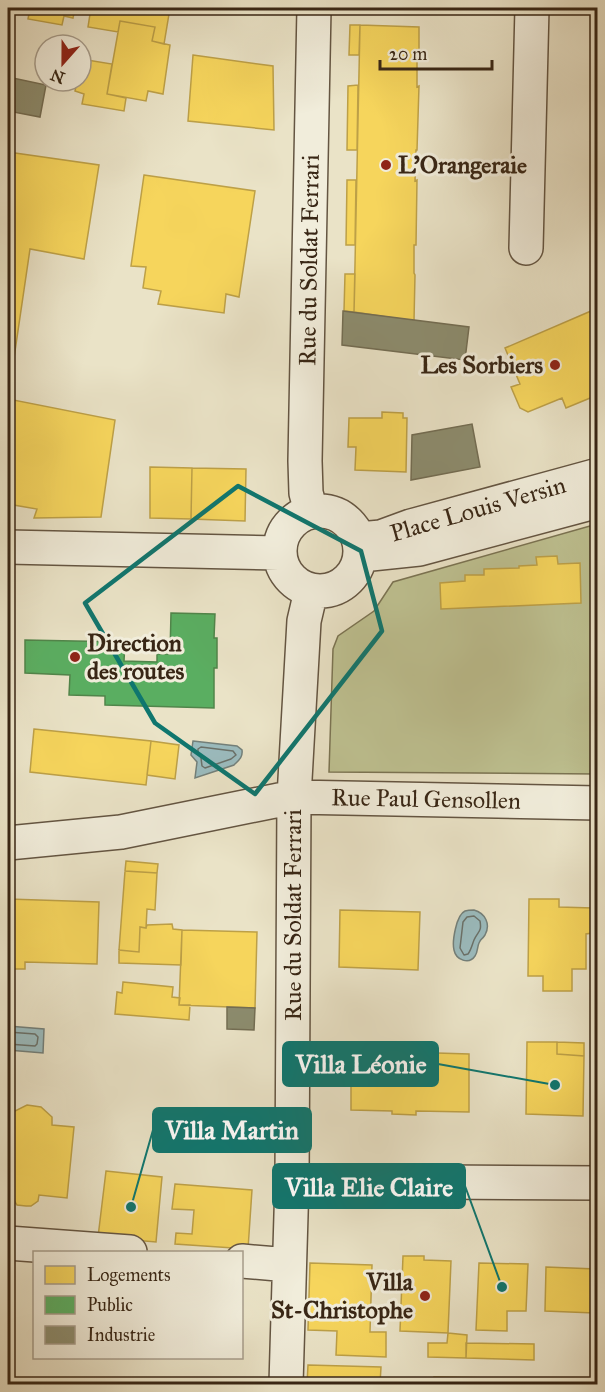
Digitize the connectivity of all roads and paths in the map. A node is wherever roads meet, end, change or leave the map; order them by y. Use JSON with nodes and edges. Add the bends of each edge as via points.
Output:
{"nodes":[{"id":1,"x":314,"y":8,"type":"edge"},
{"id":2,"x":532,"y":8,"type":"edge"},
{"id":3,"x":526,"y":248,"type":"dead end"},
{"id":4,"x":597,"y":475,"type":"edge"},
{"id":5,"x":597,"y":501,"type":"edge"},
{"id":6,"x":311,"y":511,"type":"junction"},
{"id":7,"x":8,"y":547,"type":"edge"},
{"id":8,"x":360,"y":547,"type":"junction"},
{"id":9,"x":279,"y":553,"type":"junction"},
{"id":10,"x":311,"y":591,"type":"junction"},
{"id":11,"x":294,"y":797,"type":"junction"},
{"id":12,"x":597,"y":803,"type":"edge"},
{"id":13,"x":8,"y":843,"type":"edge"},
{"id":14,"x":292,"y":1181,"type":"junction"},
{"id":15,"x":597,"y":1183,"type":"edge"},
{"id":16,"x":8,"y":1243,"type":"edge"},
{"id":17,"x":116,"y":1251,"type":"edge"},
{"id":18,"x":243,"y":1261,"type":"edge"},
{"id":19,"x":290,"y":1264,"type":"junction"},
{"id":20,"x":286,"y":1384,"type":"edge"}],
"edges":[{"from":1,"to":6,"type":"street","name":"Rue du Soldat Ferrari","via":[[305,461]]},
{"from":2,"to":3,"type":"street"},
{"from":4,"to":8,"type":"street","name":"Place Louis Versin","via":[[411,526]]},
{"from":5,"to":8,"type":"street","via":[[419,549]]},
{"from":6,"to":8,"type":"street","via":[[340,516],[351,526]]},
{"from":6,"to":9,"type":"street","via":[[287,526]]},
{"from":7,"to":9,"type":"street"},
{"from":8,"to":10,"type":"street","via":[[357,568],[349,579],[338,587]]},
{"from":9,"to":10,"type":"street","via":[[289,577]]},
{"from":10,"to":11,"type":"street","name":"Rue du Soldat Ferrari","via":[[304,621]]},
{"from":11,"to":12,"type":"street","name":"Rue Paul Gensollen"},
{"from":11,"to":13,"type":"street","name":"Rue Paul Gensollen","via":[[121,832]]},
{"from":11,"to":14,"type":"street","name":"Rue du Soldat Ferrari"},
{"from":14,"to":15,"type":"street"},
{"from":14,"to":19,"type":"street","name":"Rue du Soldat Ferrari"},
{"from":16,"to":17,"type":"street"},
{"from":18,"to":19,"type":"street"},
{"from":19,"to":20,"type":"street","name":"Rue du Soldat Ferrari"}]}
